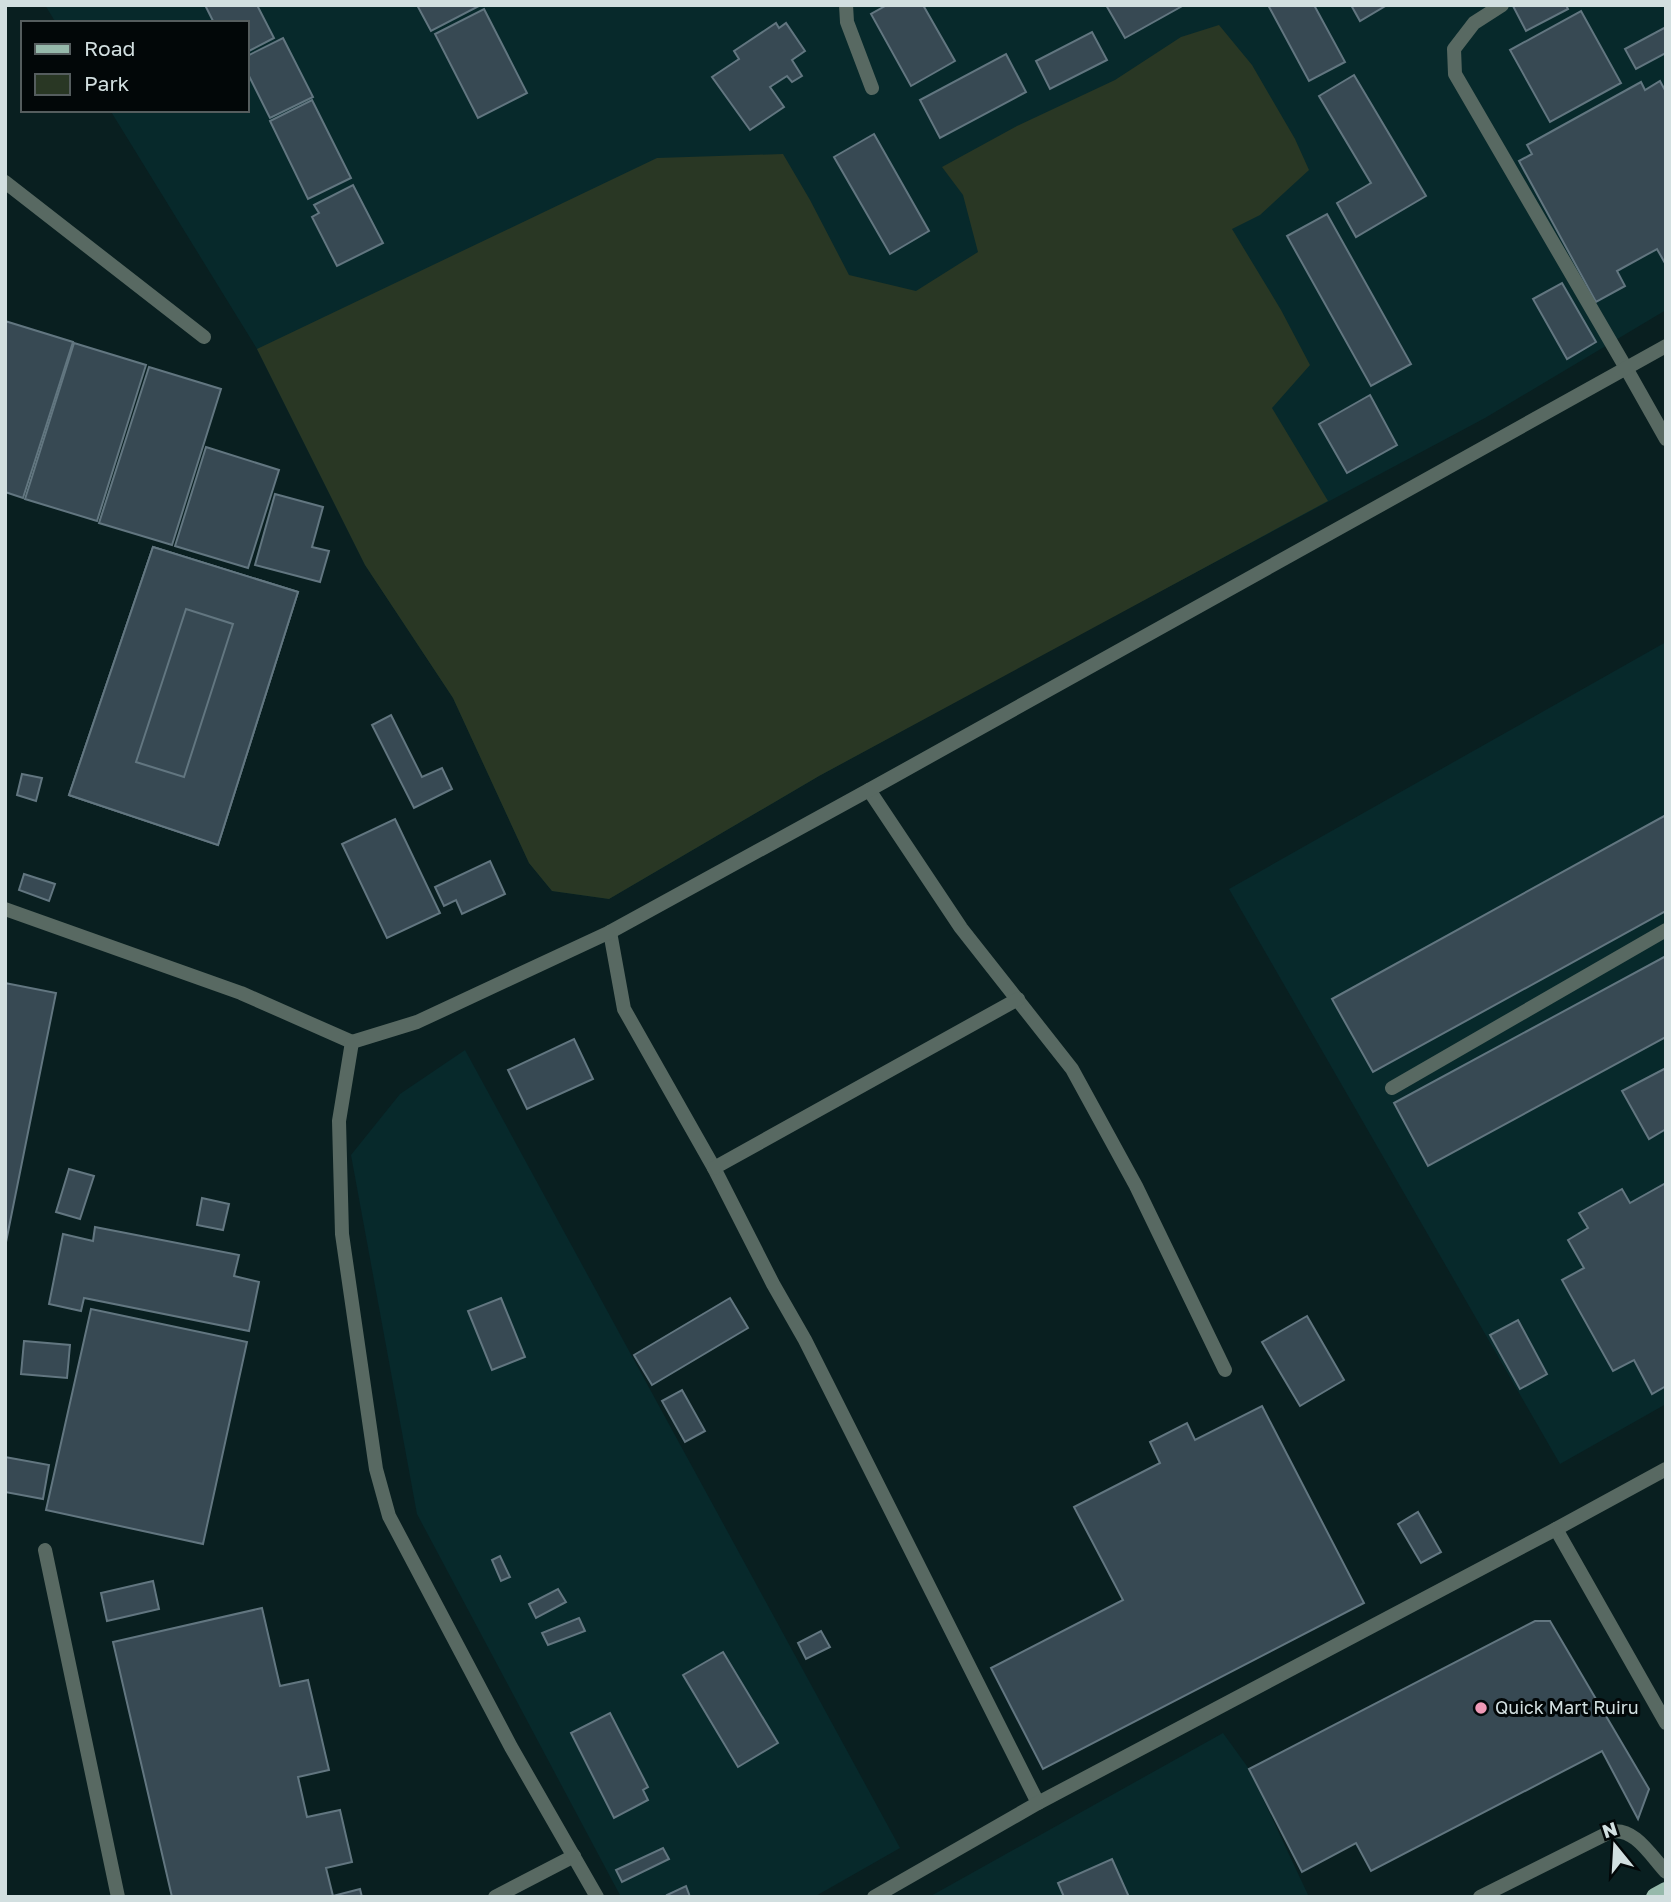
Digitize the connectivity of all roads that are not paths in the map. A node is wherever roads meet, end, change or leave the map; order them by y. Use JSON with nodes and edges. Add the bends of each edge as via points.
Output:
{"nodes":[{"id":1,"x":846,"y":5,"type":"edge"},
{"id":2,"x":1503,"y":5,"type":"edge"},
{"id":3,"x":872,"y":88,"type":"dead end"},
{"id":4,"x":5,"y":182,"type":"edge"},
{"id":5,"x":204,"y":337,"type":"dead end"},
{"id":6,"x":1666,"y":346,"type":"edge"},
{"id":7,"x":1626,"y":368,"type":"junction"},
{"id":8,"x":1666,"y":439,"type":"edge"},
{"id":9,"x":869,"y":790,"type":"junction"},
{"id":10,"x":5,"y":909,"type":"edge"},
{"id":11,"x":1666,"y":930,"type":"edge"},
{"id":12,"x":610,"y":932,"type":"junction"},
{"id":13,"x":1018,"y":999,"type":"junction"},
{"id":14,"x":352,"y":1042,"type":"junction"},
{"id":15,"x":1391,"y":1088,"type":"dead end"},
{"id":16,"x":714,"y":1168,"type":"junction"},
{"id":17,"x":1224,"y":1370,"type":"dead end"},
{"id":18,"x":1666,"y":1469,"type":"edge"},
{"id":19,"x":1556,"y":1529,"type":"junction"},
{"id":20,"x":45,"y":1550,"type":"dead end"},
{"id":21,"x":1666,"y":1723,"type":"edge"},
{"id":22,"x":1038,"y":1803,"type":"junction"},
{"id":23,"x":574,"y":1856,"type":"junction"},
{"id":24,"x":1666,"y":1872,"type":"edge"},
{"id":25,"x":1666,"y":1891,"type":"edge"},
{"id":26,"x":118,"y":1897,"type":"edge"},
{"id":27,"x":495,"y":1897,"type":"edge"},
{"id":28,"x":597,"y":1897,"type":"edge"},
{"id":29,"x":874,"y":1897,"type":"edge"},
{"id":30,"x":1480,"y":1897,"type":"edge"},
{"id":31,"x":1655,"y":1897,"type":"edge"}],
"edges":[{"from":1,"to":3,"type":"street","via":[[847,22]]},
{"from":2,"to":7,"type":"street","via":[[1474,23],[1454,49],[1455,74]]},
{"from":4,"to":5,"type":"street"},
{"from":6,"to":7,"type":"street"},
{"from":7,"to":8,"type":"street"},
{"from":7,"to":9,"type":"street"},
{"from":9,"to":12,"type":"street"},
{"from":9,"to":13,"type":"street","via":[[961,928]]},
{"from":10,"to":14,"type":"street","via":[[241,993]]},
{"from":11,"to":15,"type":"street"},
{"from":12,"to":14,"type":"street","via":[[417,1022]]},
{"from":12,"to":16,"type":"street","via":[[624,1009]]},
{"from":13,"to":16,"type":"street"},
{"from":13,"to":17,"type":"street","via":[[1072,1069],[1136,1186]]},
{"from":14,"to":23,"type":"street","via":[[339,1121],[342,1234],[376,1469],[390,1516],[511,1747]]},
{"from":16,"to":22,"type":"street"},
{"from":18,"to":19,"type":"street"},
{"from":19,"to":21,"type":"street"},
{"from":19,"to":22,"type":"street"},
{"from":20,"to":26,"type":"street"},
{"from":22,"to":29,"type":"street"},
{"from":23,"to":27,"type":"street"},
{"from":23,"to":28,"type":"street"},
{"from":24,"to":30,"type":"street","via":[[1636,1839],[1618,1830]]},
{"from":25,"to":31,"type":"main road"}]}
